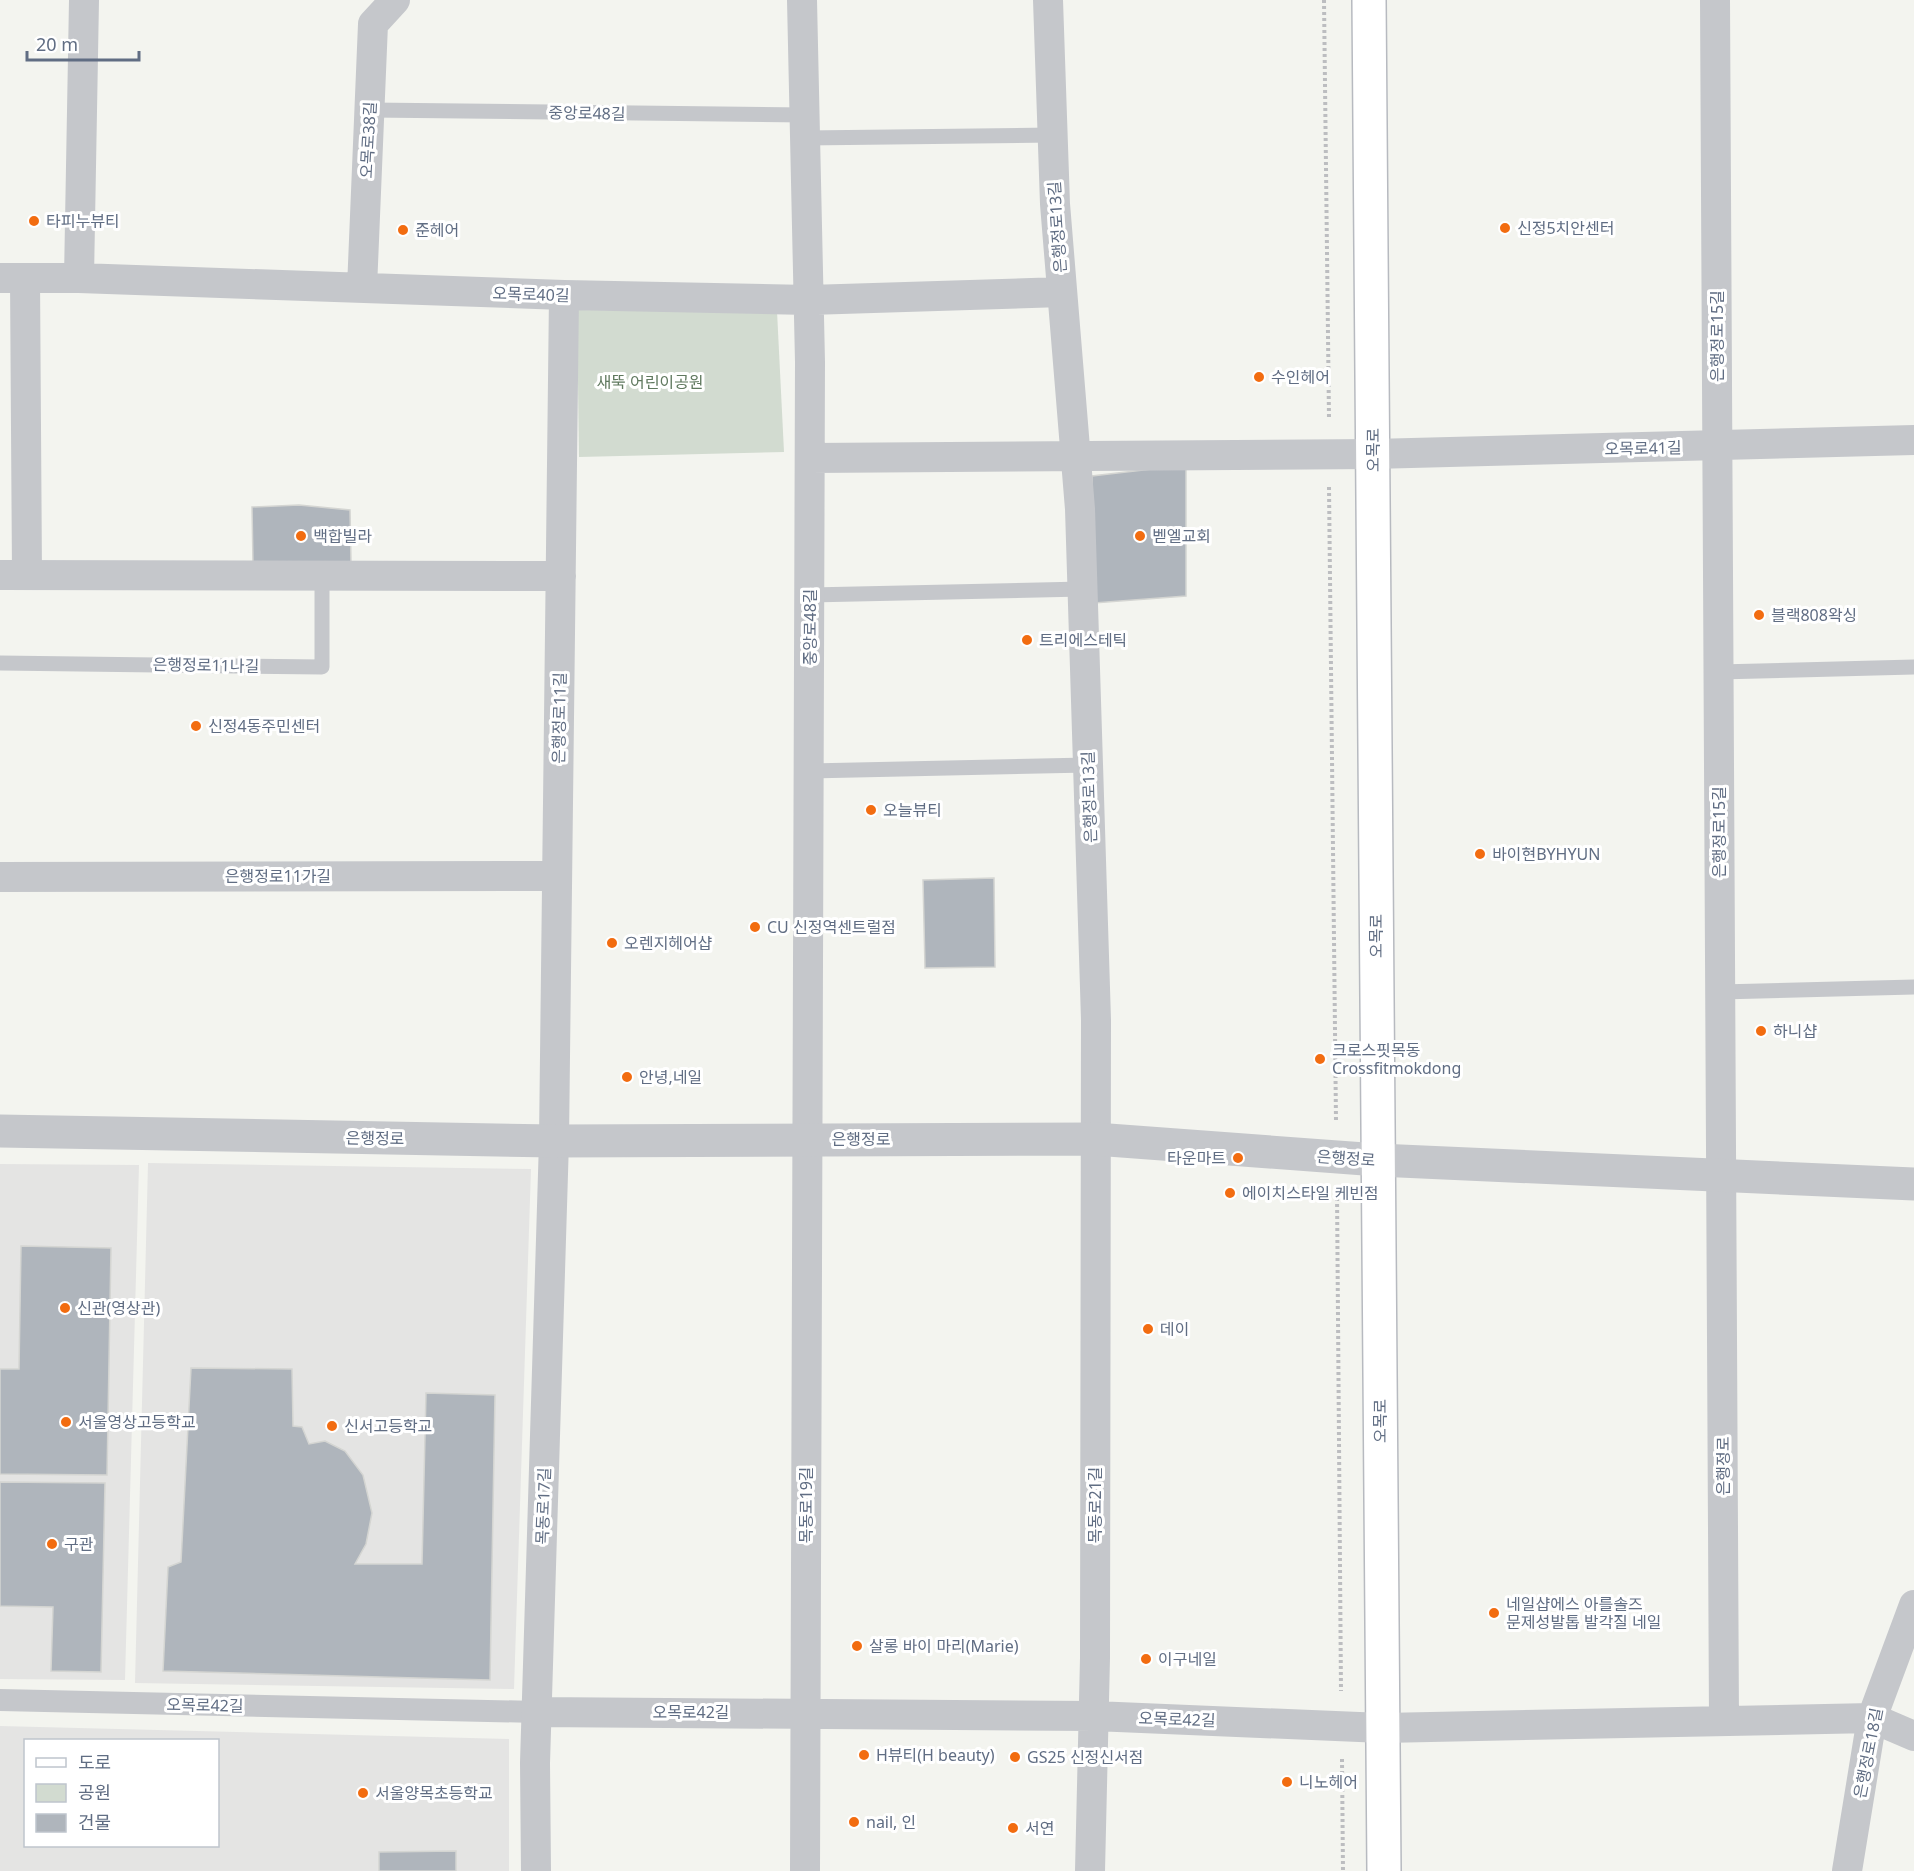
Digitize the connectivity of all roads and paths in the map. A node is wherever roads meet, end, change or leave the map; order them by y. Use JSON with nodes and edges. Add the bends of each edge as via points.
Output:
{"nodes":[{"id":1,"x":84,"y":0,"type":"edge"},
{"id":2,"x":395,"y":0,"type":"edge"},
{"id":3,"x":802,"y":0,"type":"edge"},
{"id":4,"x":1048,"y":0,"type":"edge"},
{"id":5,"x":1324,"y":0,"type":"edge"},
{"id":6,"x":1369,"y":0,"type":"edge"},
{"id":7,"x":1715,"y":0,"type":"edge"},
{"id":8,"x":370,"y":110,"type":"junction"},
{"id":9,"x":805,"y":127,"type":"junction"},
{"id":10,"x":1052,"y":135,"type":"junction"},
{"id":11,"x":13,"y":278,"type":"edge"},
{"id":12,"x":79,"y":278,"type":"junction"},
{"id":13,"x":362,"y":288,"type":"junction"},
{"id":14,"x":1062,"y":292,"type":"junction"},
{"id":15,"x":564,"y":295,"type":"junction"},
{"id":16,"x":809,"y":300,"type":"junction"},
{"id":17,"x":1914,"y":440,"type":"edge"},
{"id":18,"x":1717,"y":446,"type":"junction"},
{"id":19,"x":1076,"y":454,"type":"junction"},
{"id":20,"x":1329,"y":454,"type":"junction"},
{"id":21,"x":1373,"y":454,"type":"junction"},
{"id":22,"x":811,"y":458,"type":"junction"},
{"id":23,"x":14,"y":575,"type":"edge"},
{"id":24,"x":322,"y":576,"type":"junction"},
{"id":25,"x":561,"y":576,"type":"junction"},
{"id":26,"x":1083,"y":589,"type":"junction"},
{"id":27,"x":810,"y":595,"type":"junction"},
{"id":28,"x":0,"y":663,"type":"edge"},
{"id":29,"x":1914,"y":667,"type":"edge"},
{"id":30,"x":1718,"y":672,"type":"junction"},
{"id":31,"x":1088,"y":765,"type":"junction"},
{"id":32,"x":809,"y":771,"type":"junction"},
{"id":33,"x":557,"y":876,"type":"junction"},
{"id":34,"x":0,"y":877,"type":"edge"},
{"id":35,"x":1914,"y":987,"type":"edge"},
{"id":36,"x":1720,"y":992,"type":"junction"},
{"id":37,"x":0,"y":1131,"type":"edge"},
{"id":38,"x":808,"y":1139,"type":"junction"},
{"id":39,"x":1095,"y":1140,"type":"junction"},
{"id":40,"x":554,"y":1141,"type":"junction"},
{"id":41,"x":1337,"y":1157,"type":"junction"},
{"id":42,"x":1378,"y":1160,"type":"junction"},
{"id":43,"x":1721,"y":1175,"type":"junction"},
{"id":44,"x":1914,"y":1184,"type":"edge"},
{"id":45,"x":1914,"y":1605,"type":"edge"},
{"id":46,"x":0,"y":1700,"type":"edge"},
{"id":47,"x":537,"y":1712,"type":"junction"},
{"id":48,"x":806,"y":1713,"type":"junction"},
{"id":49,"x":1094,"y":1716,"type":"junction"},
{"id":50,"x":1872,"y":1718,"type":"junction"},
{"id":51,"x":1724,"y":1721,"type":"junction"},
{"id":52,"x":1342,"y":1726,"type":"junction"},
{"id":53,"x":1383,"y":1728,"type":"junction"},
{"id":54,"x":1914,"y":1736,"type":"edge"},
{"id":55,"x":536,"y":1871,"type":"edge"},
{"id":56,"x":805,"y":1871,"type":"edge"},
{"id":57,"x":1090,"y":1871,"type":"edge"},
{"id":58,"x":1343,"y":1871,"type":"edge"},
{"id":59,"x":1384,"y":1871,"type":"edge"},
{"id":60,"x":1847,"y":1871,"type":"edge"}],
"edges":[{"from":1,"to":12,"type":"street"},
{"from":2,"to":8,"type":"street","name":"오목로38길","via":[[373,24]]},
{"from":3,"to":9,"type":"street","name":"중앙로48길"},
{"from":4,"to":10,"type":"street","name":"은행정로13길"},
{"from":5,"to":20,"type":"path"},
{"from":6,"to":21,"type":"main road","name":"오목로"},
{"from":7,"to":18,"type":"street","name":"은행정로15길"},
{"from":8,"to":9,"type":"lane","name":"중앙로48길"},
{"from":8,"to":13,"type":"street","name":"오목로38길"},
{"from":9,"to":10,"type":"lane"},
{"from":9,"to":16,"type":"street","name":"중앙로48길"},
{"from":10,"to":14,"type":"street","name":"은행정로13길"},
{"from":11,"to":12,"type":"street","name":"오목로40길"},
{"from":11,"to":23,"type":"street"},
{"from":12,"to":13,"type":"street","name":"오목로40길"},
{"from":13,"to":15,"type":"street","name":"오목로40길"},
{"from":14,"to":16,"type":"street","name":"오목로40길"},
{"from":14,"to":19,"type":"street","name":"은행정로13길"},
{"from":15,"to":16,"type":"street","name":"오목로40길"},
{"from":15,"to":25,"type":"street","name":"은행정로11길"},
{"from":16,"to":22,"type":"street","name":"중앙로48길"},
{"from":17,"to":18,"type":"street","name":"오목로41길"},
{"from":18,"to":21,"type":"street","name":"오목로41길"},
{"from":18,"to":30,"type":"street","name":"은행정로15길"},
{"from":19,"to":20,"type":"street","name":"오목로41길"},
{"from":19,"to":22,"type":"street"},
{"from":19,"to":26,"type":"street","name":"은행정로13길"},
{"from":20,"to":21,"type":"street","name":"오목로41길"},
{"from":20,"to":41,"type":"path"},
{"from":21,"to":42,"type":"main road","name":"오목로"},
{"from":22,"to":27,"type":"street","name":"중앙로48길"},
{"from":23,"to":24,"type":"street"},
{"from":24,"to":25,"type":"street"},
{"from":24,"to":28,"type":"lane","name":"은행정로11나길","via":[[321,667]]},
{"from":25,"to":33,"type":"street","name":"은행정로11길"},
{"from":26,"to":27,"type":"lane"},
{"from":26,"to":31,"type":"street","name":"은행정로13길"},
{"from":27,"to":32,"type":"street","name":"중앙로48길"},
{"from":29,"to":30,"type":"lane"},
{"from":30,"to":36,"type":"street","name":"은행정로15길"},
{"from":31,"to":32,"type":"lane"},
{"from":31,"to":39,"type":"street","name":"은행정로13길","via":[[1096,1020]]},
{"from":32,"to":38,"type":"street","name":"중앙로48길"},
{"from":33,"to":34,"type":"street","name":"은행정로11가길"},
{"from":33,"to":40,"type":"street","name":"은행정로11길"},
{"from":35,"to":36,"type":"lane"},
{"from":36,"to":43,"type":"street","name":"은행정로15길"},
{"from":37,"to":40,"type":"street","name":"은행정로"},
{"from":38,"to":39,"type":"street","name":"은행정로"},
{"from":38,"to":40,"type":"street","name":"은행정로"},
{"from":38,"to":48,"type":"street","name":"목동로19길"},
{"from":39,"to":41,"type":"street","name":"은행정로"},
{"from":39,"to":49,"type":"street","name":"목동로21길"},
{"from":40,"to":47,"type":"street","name":"목동로17길"},
{"from":41,"to":42,"type":"street","name":"은행정로"},
{"from":41,"to":52,"type":"path"},
{"from":42,"to":43,"type":"street","name":"은행정로"},
{"from":42,"to":53,"type":"main road","name":"오목로"},
{"from":43,"to":44,"type":"street","name":"은행정로"},
{"from":43,"to":51,"type":"street","name":"은행정로"},
{"from":45,"to":50,"type":"street","name":"은행정로18길"},
{"from":46,"to":47,"type":"street","name":"오목로42길"},
{"from":47,"to":48,"type":"street","name":"오목로42길"},
{"from":47,"to":55,"type":"street","name":"목동로17길"},
{"from":48,"to":49,"type":"street","name":"오목로42길"},
{"from":48,"to":56,"type":"street","name":"목동로19길"},
{"from":49,"to":52,"type":"street","name":"오목로42길"},
{"from":49,"to":57,"type":"street","name":"목동로21길"},
{"from":50,"to":51,"type":"street","name":"오목로42길"},
{"from":50,"to":54,"type":"street"},
{"from":50,"to":60,"type":"street","name":"은행정로18길"},
{"from":51,"to":53,"type":"street","name":"오목로42길"},
{"from":52,"to":53,"type":"street","name":"오목로42길"},
{"from":52,"to":58,"type":"path"},
{"from":53,"to":59,"type":"main road","name":"오목로"}]}
